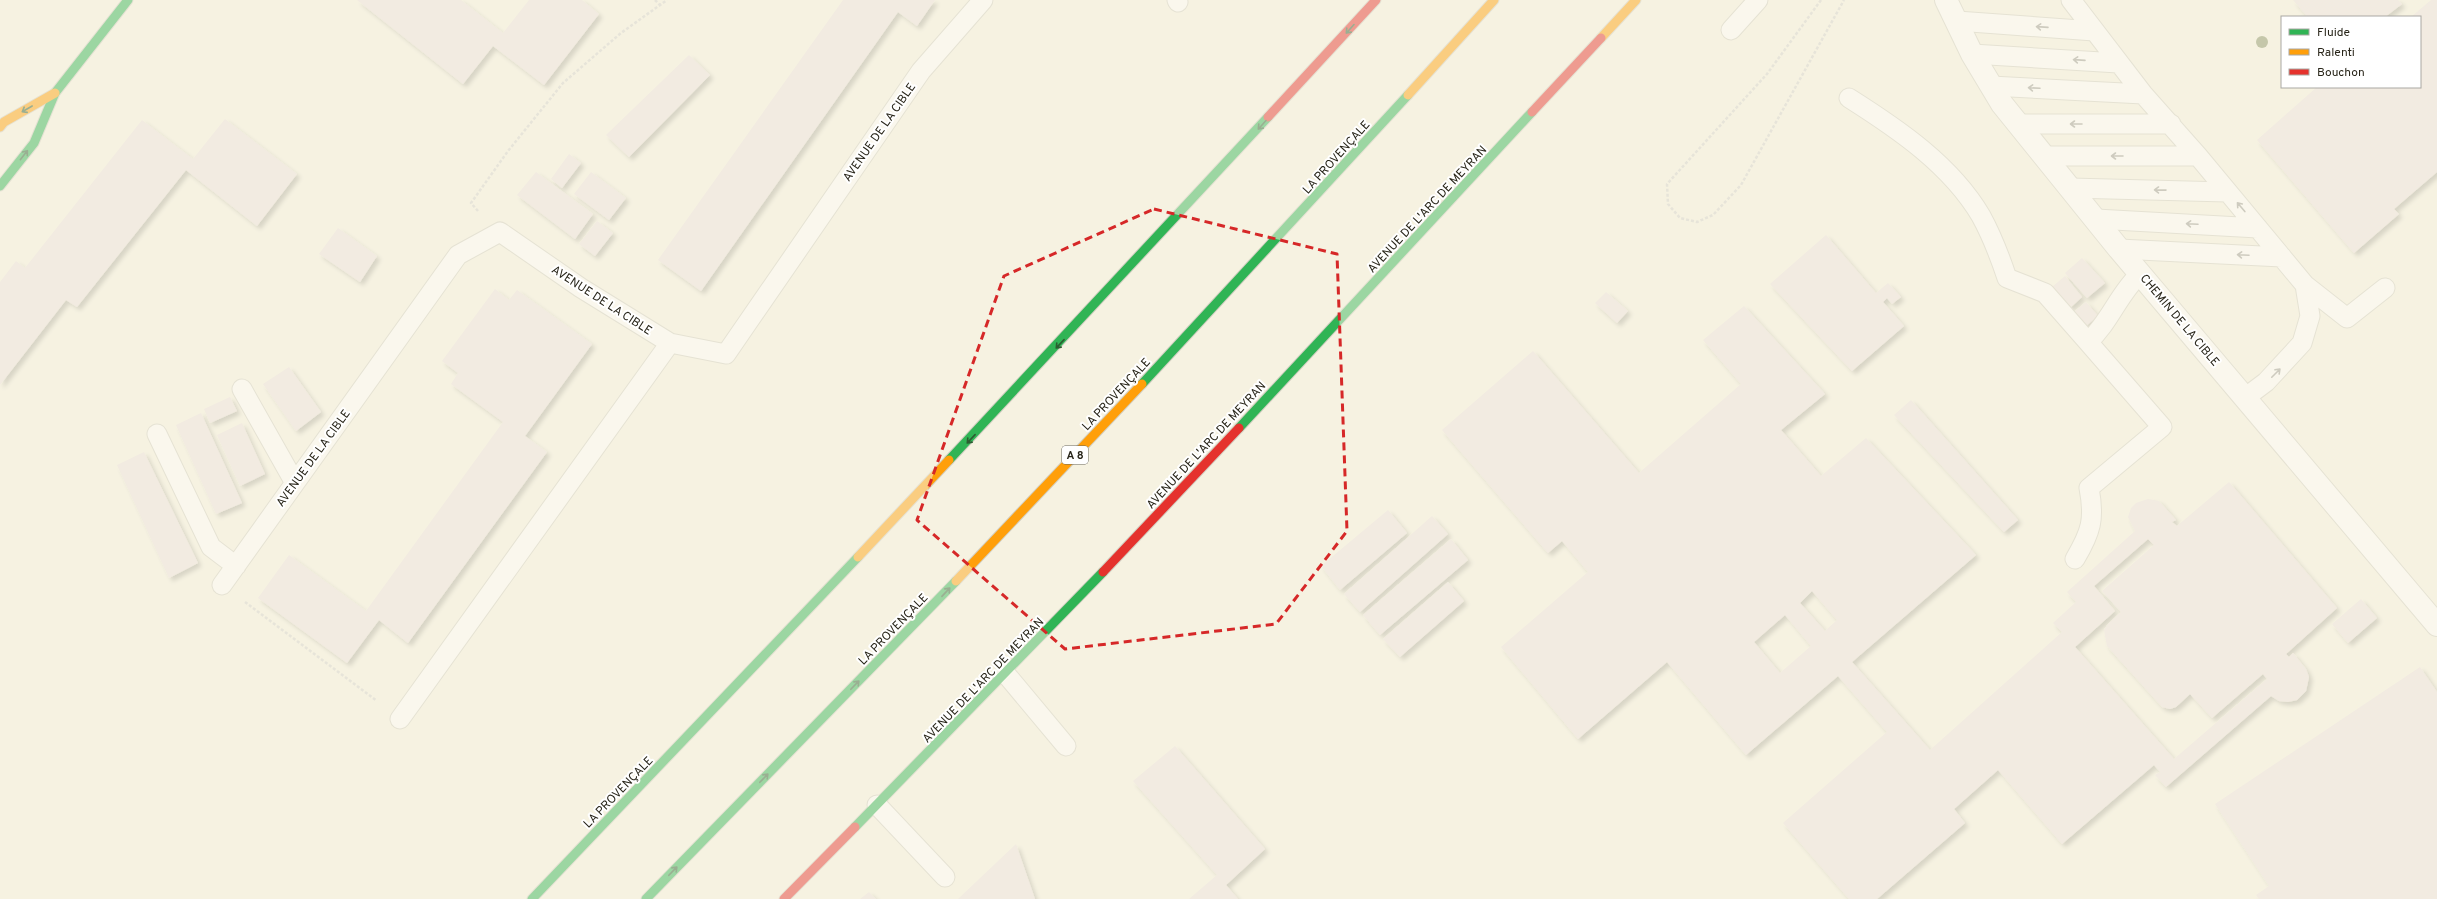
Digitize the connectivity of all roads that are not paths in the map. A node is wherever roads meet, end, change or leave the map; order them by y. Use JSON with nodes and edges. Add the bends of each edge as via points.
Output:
{"nodes":[{"id":1,"x":128,"y":0,"type":"edge"},
{"id":2,"x":983,"y":0,"type":"edge"},
{"id":3,"x":1376,"y":0,"type":"edge"},
{"id":4,"x":1494,"y":0,"type":"edge"},
{"id":5,"x":1636,"y":0,"type":"edge"},
{"id":6,"x":1758,"y":0,"type":"edge"},
{"id":7,"x":1946,"y":0,"type":"edge"},
{"id":8,"x":2071,"y":0,"type":"edge"},
{"id":9,"x":1957,"y":21,"type":"junction"},
{"id":10,"x":1731,"y":30,"type":"dead end"},
{"id":11,"x":2094,"y":31,"type":"junction"},
{"id":12,"x":1972,"y":54,"type":"junction"},
{"id":13,"x":2118,"y":63,"type":"junction"},
{"id":14,"x":1992,"y":86,"type":"junction"},
{"id":15,"x":55,"y":92,"type":"junction"},
{"id":16,"x":2143,"y":94,"type":"junction"},
{"id":17,"x":1849,"y":98,"type":"dead end"},
{"id":18,"x":2018,"y":124,"type":"junction"},
{"id":19,"x":2171,"y":124,"type":"junction"},
{"id":20,"x":0,"y":127,"type":"edge"},
{"id":21,"x":2044,"y":156,"type":"junction"},
{"id":22,"x":2198,"y":156,"type":"junction"},
{"id":23,"x":0,"y":186,"type":"edge"},
{"id":24,"x":2070,"y":188,"type":"junction"},
{"id":25,"x":2227,"y":192,"type":"junction"},
{"id":26,"x":2096,"y":219,"type":"junction"},
{"id":27,"x":2258,"y":228,"type":"junction"},
{"id":28,"x":2119,"y":249,"type":"junction"},
{"id":29,"x":2282,"y":257,"type":"junction"},
{"id":30,"x":2140,"y":274,"type":"junction"},
{"id":31,"x":2305,"y":285,"type":"junction"},
{"id":32,"x":2385,"y":288,"type":"dead end"},
{"id":33,"x":2088,"y":342,"type":"junction"},
{"id":34,"x":670,"y":343,"type":"junction"},
{"id":35,"x":242,"y":389,"type":"dead end"},
{"id":36,"x":2246,"y":397,"type":"junction"},
{"id":37,"x":157,"y":434,"type":"dead end"},
{"id":38,"x":295,"y":483,"type":"junction"},
{"id":39,"x":2075,"y":559,"type":"dead end"},
{"id":40,"x":236,"y":566,"type":"junction"},
{"id":41,"x":222,"y":585,"type":"road end"},
{"id":42,"x":2437,"y":625,"type":"edge"},
{"id":43,"x":1006,"y":673,"type":"junction"},
{"id":44,"x":400,"y":718,"type":"road end"},
{"id":45,"x":1066,"y":746,"type":"dead end"},
{"id":46,"x":877,"y":805,"type":"junction"},
{"id":47,"x":944,"y":876,"type":"dead end"},
{"id":48,"x":532,"y":899,"type":"edge"},
{"id":49,"x":646,"y":899,"type":"edge"},
{"id":50,"x":784,"y":899,"type":"edge"}],
"edges":[{"from":1,"to":15,"type":"main road"},
{"from":2,"to":34,"type":"lane","name":"AVENUE DE LA CIBLE","via":[[921,71],[726,354]]},
{"from":3,"to":48,"type":"main road","name":"LA PROVENÇALE","one_way":true,"via":[[1100,301],[873,543]]},
{"from":49,"to":4,"type":"main road","name":"LA PROVENÇALE","number":"A 8","one_way":true,"via":[[936,602],[1218,304]]},
{"from":5,"to":43,"type":"main road","name":"AVENUE DE L'ARC DE MEYRAN","via":[[1364,295]]},
{"from":6,"to":10,"type":"lane"},
{"from":7,"to":9,"type":"street","name":"CHEMIN DE LA CIBLE"},
{"from":8,"to":11,"type":"lane"},
{"from":11,"to":9,"type":"lane","one_way":true},
{"from":9,"to":12,"type":"street","name":"CHEMIN DE LA CIBLE"},
{"from":11,"to":13,"type":"lane"},
{"from":13,"to":12,"type":"lane","one_way":true},
{"from":12,"to":14,"type":"street","name":"CHEMIN DE LA CIBLE"},
{"from":13,"to":16,"type":"lane"},
{"from":16,"to":14,"type":"lane","one_way":true},
{"from":14,"to":18,"type":"street","name":"CHEMIN DE LA CIBLE"},
{"from":15,"to":20,"type":"main road","one_way":true,"via":[[4,122]]},
{"from":23,"to":15,"type":"main road","one_way":true,"via":[[34,143]]},
{"from":16,"to":19,"type":"lane"},
{"from":17,"to":33,"type":"lane","via":[[1877,116],[1954,179],[1980,215],[1995,244],[2007,278],[2045,293]]},
{"from":19,"to":18,"type":"lane","one_way":true},
{"from":18,"to":21,"type":"street","name":"CHEMIN DE LA CIBLE"},
{"from":19,"to":22,"type":"lane"},
{"from":22,"to":21,"type":"lane","one_way":true},
{"from":21,"to":24,"type":"street","name":"CHEMIN DE LA CIBLE"},
{"from":22,"to":25,"type":"lane"},
{"from":25,"to":24,"type":"lane","one_way":true},
{"from":24,"to":26,"type":"street","name":"CHEMIN DE LA CIBLE"},
{"from":27,"to":25,"type":"lane","one_way":true},
{"from":27,"to":26,"type":"lane","one_way":true},
{"from":26,"to":28,"type":"street","name":"CHEMIN DE LA CIBLE"},
{"from":27,"to":29,"type":"lane"},
{"from":29,"to":28,"type":"lane","one_way":true},
{"from":28,"to":30,"type":"street","name":"CHEMIN DE LA CIBLE"},
{"from":29,"to":31,"type":"lane"},
{"from":30,"to":33,"type":"lane","via":[[2130,283],[2100,332]]},
{"from":30,"to":36,"type":"street","name":"CHEMIN DE LA CIBLE"},
{"from":31,"to":32,"type":"lane","via":[[2347,318]]},
{"from":36,"to":31,"type":"lane","one_way":true,"via":[[2266,382],[2302,343],[2310,316]]},
{"from":33,"to":39,"type":"lane","via":[[2162,427],[2089,488],[2092,504],[2089,535]]},
{"from":34,"to":38,"type":"lane","name":"AVENUE DE LA CIBLE","via":[[582,288],[500,232],[458,255]]},
{"from":34,"to":44,"type":"lane"},
{"from":35,"to":38,"type":"lane"},
{"from":36,"to":42,"type":"street","name":"CHEMIN DE LA CIBLE"},
{"from":37,"to":40,"type":"lane","via":[[211,547]]},
{"from":38,"to":40,"type":"lane","name":"AVENUE DE LA CIBLE"},
{"from":40,"to":41,"type":"lane","name":"AVENUE DE LA CIBLE"},
{"from":43,"to":45,"type":"lane"},
{"from":43,"to":46,"type":"main road","name":"AVENUE DE L'ARC DE MEYRAN"},
{"from":46,"to":47,"type":"lane"},
{"from":46,"to":50,"type":"main road","name":"AVENUE DE L'ARC DE MEYRAN"}]}
